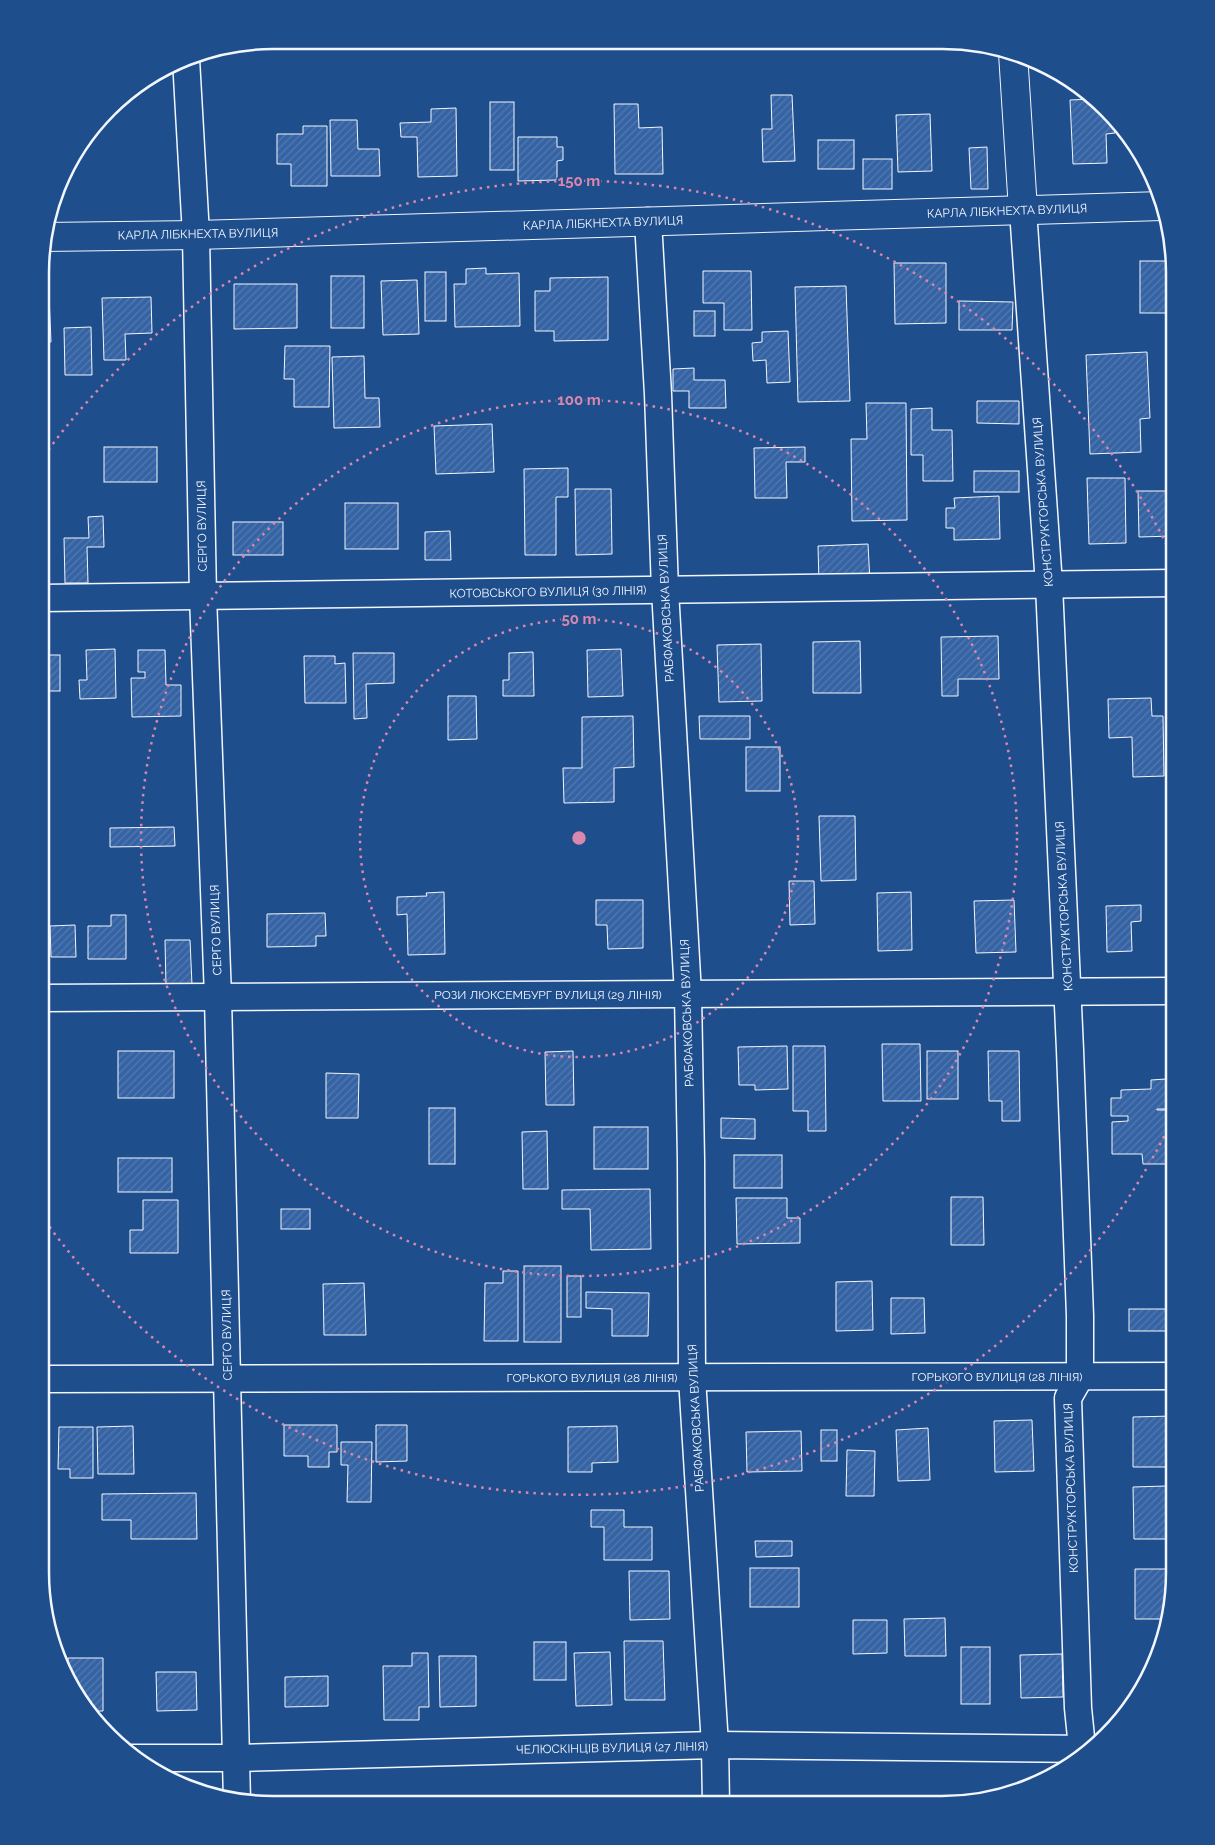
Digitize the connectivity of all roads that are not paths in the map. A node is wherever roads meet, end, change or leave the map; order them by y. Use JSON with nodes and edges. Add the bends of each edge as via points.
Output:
{"nodes":[{"id":1,"x":1013,"y":60,"type":"edge"},
{"id":2,"x":186,"y":66,"type":"edge"},
{"id":3,"x":1156,"y":206,"type":"edge"},
{"id":4,"x":1023,"y":210,"type":"junction"},
{"id":5,"x":648,"y":222,"type":"junction"},
{"id":6,"x":196,"y":235,"type":"junction"},
{"id":7,"x":52,"y":238,"type":"edge"},
{"id":8,"x":1166,"y":583,"type":"edge"},
{"id":9,"x":1049,"y":585,"type":"junction"},
{"id":10,"x":665,"y":590,"type":"junction"},
{"id":11,"x":203,"y":596,"type":"junction"},
{"id":12,"x":49,"y":598,"type":"edge"},
{"id":13,"x":1166,"y":991,"type":"edge"},
{"id":14,"x":1068,"y":992,"type":"junction"},
{"id":15,"x":688,"y":994,"type":"junction"},
{"id":16,"x":218,"y":997,"type":"junction"},
{"id":17,"x":49,"y":998,"type":"edge"},
{"id":18,"x":1166,"y":1376,"type":"edge"},
{"id":19,"x":1080,"y":1377,"type":"junction"},
{"id":20,"x":228,"y":1378,"type":"junction"},
{"id":21,"x":692,"y":1378,"type":"junction"},
{"id":22,"x":49,"y":1379,"type":"edge"},
{"id":23,"x":715,"y":1745,"type":"junction"},
{"id":24,"x":1085,"y":1745,"type":"edge"},
{"id":25,"x":1077,"y":1752,"type":"edge"},
{"id":26,"x":147,"y":1758,"type":"edge"},
{"id":27,"x":236,"y":1758,"type":"junction"},
{"id":28,"x":237,"y":1793,"type":"edge"},
{"id":29,"x":716,"y":1796,"type":"edge"}],
"edges":[{"from":1,"to":4,"type":"street","name":"КОНСТРУКТОРСЬКА ВУЛИЦЯ"},
{"from":2,"to":6,"type":"street","name":"СЕРГО ВУЛИЦЯ"},
{"from":3,"to":4,"type":"street","name":"КАРЛА ЛІБКНЕХТА ВУЛИЦЯ"},
{"from":4,"to":5,"type":"street","name":"КАРЛА ЛІБКНЕХТА ВУЛИЦЯ"},
{"from":4,"to":9,"type":"street","name":"КОНСТРУКТОРСЬКА ВУЛИЦЯ"},
{"from":5,"to":6,"type":"street","name":"КАРЛА ЛІБКНЕХТА ВУЛИЦЯ"},
{"from":5,"to":10,"type":"street","name":"РАБФАКОВСЬКА ВУЛИЦЯ"},
{"from":6,"to":7,"type":"street","name":"КАРЛА ЛІБКНЕХТА ВУЛИЦЯ"},
{"from":6,"to":11,"type":"street","name":"СЕРГО ВУЛИЦЯ"},
{"from":8,"to":9,"type":"street","name":"КОТОВСЬКОГО ВУЛИЦЯ (30 ЛIНIЯ)"},
{"from":9,"to":10,"type":"street","name":"КОТОВСЬКОГО ВУЛИЦЯ (30 ЛIНIЯ)"},
{"from":9,"to":14,"type":"street","name":"КОНСТРУКТОРСЬКА ВУЛИЦЯ"},
{"from":10,"to":11,"type":"street","name":"КОТОВСЬКОГО ВУЛИЦЯ (30 ЛIНIЯ)"},
{"from":10,"to":15,"type":"street","name":"РАБФАКОВСЬКА ВУЛИЦЯ"},
{"from":11,"to":12,"type":"street","name":"КОТОВСЬКОГО ВУЛИЦЯ (30 ЛIНIЯ)"},
{"from":11,"to":16,"type":"street","name":"СЕРГО ВУЛИЦЯ"},
{"from":13,"to":14,"type":"street","name":"РОЗИ ЛЮКСЕМБУРГ ВУЛИЦЯ (29 ЛIНIЯ)"},
{"from":14,"to":15,"type":"street","name":"РОЗИ ЛЮКСЕМБУРГ ВУЛИЦЯ (29 ЛIНIЯ)"},
{"from":14,"to":19,"type":"street","name":"КОНСТРУКТОРСЬКА ВУЛИЦЯ"},
{"from":15,"to":16,"type":"street","name":"РОЗИ ЛЮКСЕМБУРГ ВУЛИЦЯ (29 ЛIНIЯ)"},
{"from":15,"to":21,"type":"street","name":"РАБФАКОВСЬКА ВУЛИЦЯ"},
{"from":16,"to":17,"type":"street","name":"РОЗИ ЛЮКСЕМБУРГ ВУЛИЦЯ (29 ЛIНIЯ)"},
{"from":16,"to":20,"type":"street","name":"СЕРГО ВУЛИЦЯ"},
{"from":18,"to":19,"type":"street","name":"ГОРЬКОГО ВУЛИЦЯ (28 ЛIНIЯ)"},
{"from":19,"to":21,"type":"street","name":"ГОРЬКОГО ВУЛИЦЯ (28 ЛIНIЯ)"},
{"from":19,"to":24,"type":"street","name":"КОНСТРУКТОРСЬКА ВУЛИЦЯ","via":[[1068,1398],[1078,1708]]},
{"from":20,"to":21,"type":"street","name":"ГОРЬКОГО ВУЛИЦЯ (28 ЛIНIЯ)"},
{"from":20,"to":22,"type":"street","name":"ГОРЬКОГО ВУЛИЦЯ (28 ЛIНIЯ)"},
{"from":20,"to":27,"type":"street","name":"СЕРГО ВУЛИЦЯ"},
{"from":21,"to":23,"type":"street","name":"РАБФАКОВСЬКА ВУЛИЦЯ"},
{"from":23,"to":25,"type":"street","name":"ЧЕЛЮСКІНЦІВ ВУЛИЦЯ (27 ЛIНIЯ)"},
{"from":23,"to":27,"type":"street","name":"ЧЕЛЮСКІНЦІВ ВУЛИЦЯ (27 ЛIНIЯ)"},
{"from":23,"to":29,"type":"street","name":"РАБФАКОВСЬКА ВУЛИЦЯ"},
{"from":26,"to":27,"type":"street","name":"ЧЕЛЮСКІНЦІВ ВУЛИЦЯ (27 ЛIНIЯ)"},
{"from":27,"to":28,"type":"street","name":"СЕРГО ВУЛИЦЯ"}]}
